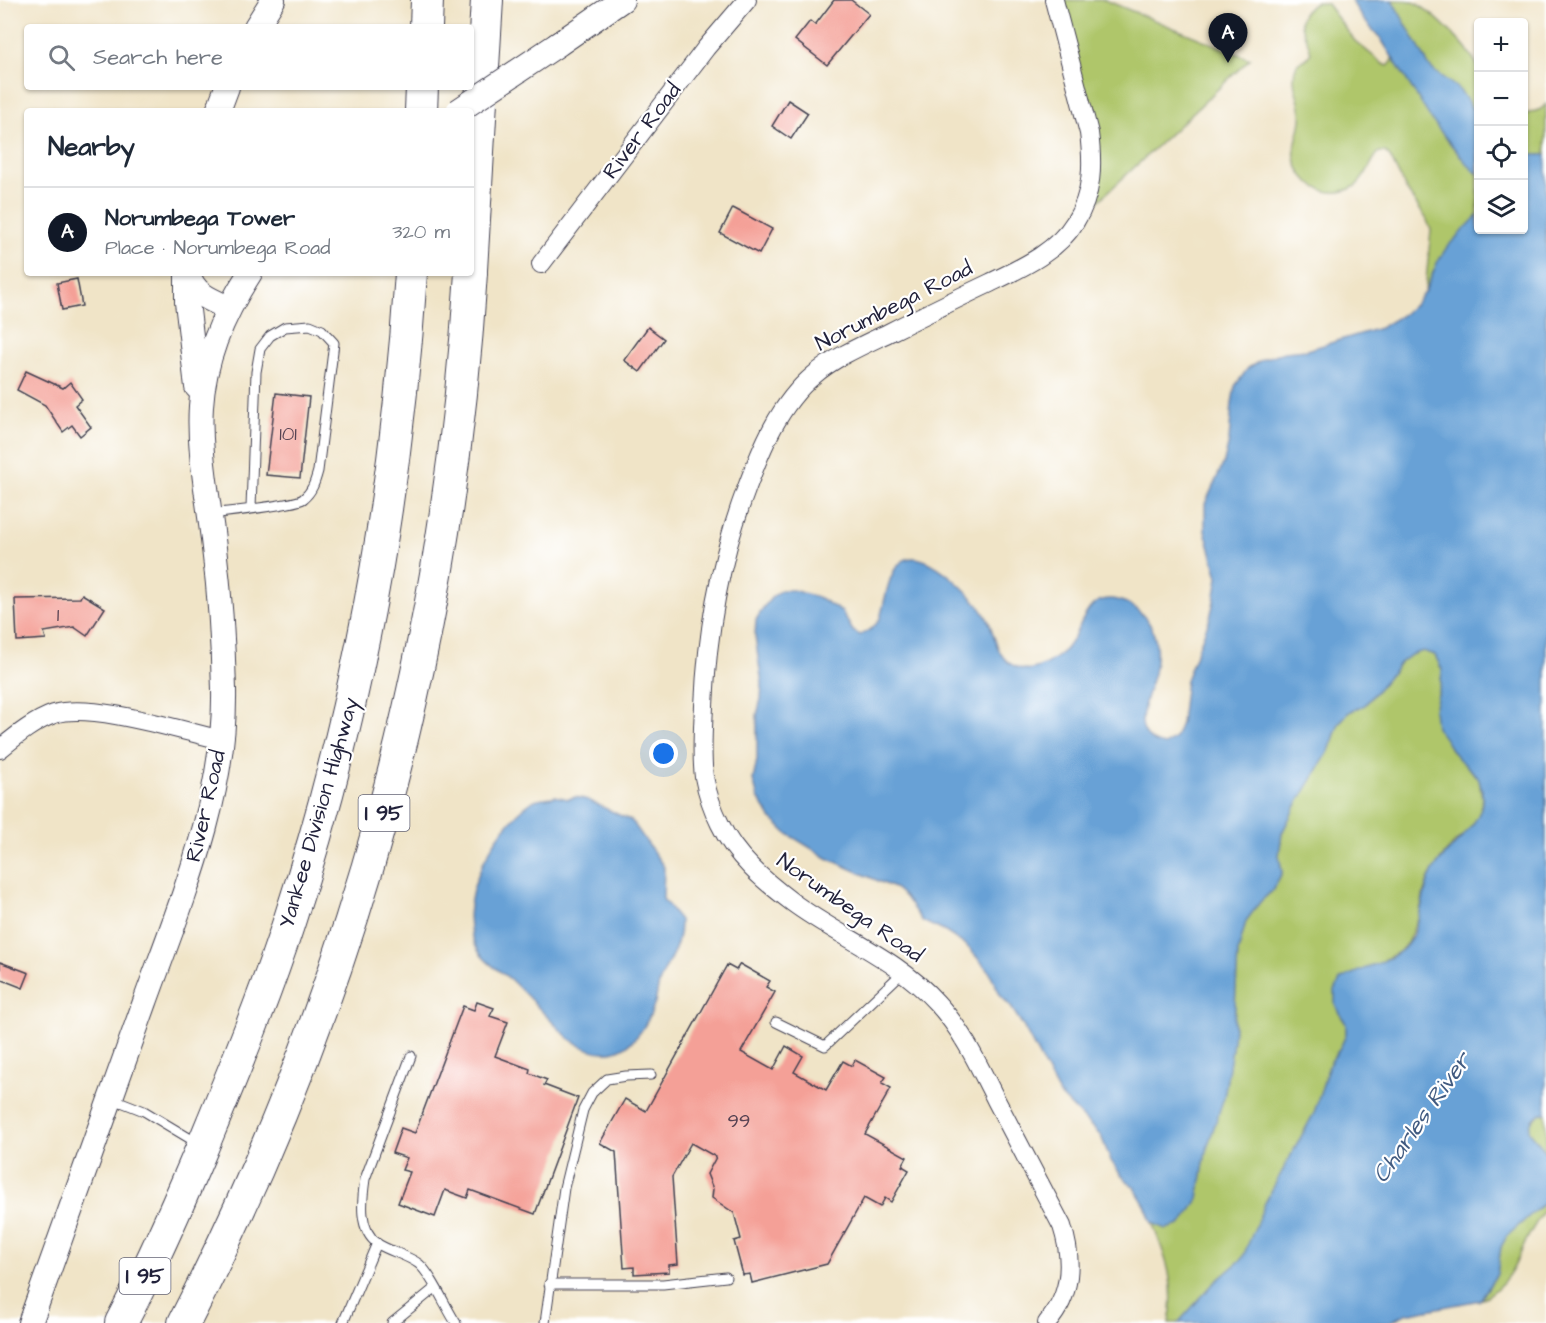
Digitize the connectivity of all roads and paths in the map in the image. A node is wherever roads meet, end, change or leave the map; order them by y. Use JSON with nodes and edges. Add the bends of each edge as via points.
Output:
{"nodes":[{"id":1,"x":273,"y":0,"type":"edge"},
{"id":2,"x":427,"y":0,"type":"edge"},
{"id":3,"x":487,"y":0,"type":"edge"},
{"id":4,"x":622,"y":0,"type":"edge"},
{"id":5,"x":747,"y":0,"type":"edge"},
{"id":6,"x":1054,"y":0,"type":"edge"},
{"id":7,"x":258,"y":24,"type":"edge"},
{"id":8,"x":426,"y":24,"type":"edge"},
{"id":9,"x":226,"y":90,"type":"edge"},
{"id":10,"x":422,"y":90,"type":"edge"},
{"id":11,"x":219,"y":108,"type":"edge"},
{"id":12,"x":421,"y":108,"type":"edge"},
{"id":13,"x":463,"y":108,"type":"edge"},
{"id":14,"x":474,"y":220,"type":"edge"},
{"id":15,"x":541,"y":264,"type":"dead end"},
{"id":16,"x":187,"y":276,"type":"edge"},
{"id":17,"x":188,"y":276,"type":"edge"},
{"id":18,"x":411,"y":276,"type":"edge"},
{"id":19,"x":471,"y":276,"type":"edge"},
{"id":20,"x":240,"y":277,"type":"edge"},
{"id":21,"x":229,"y":308,"type":"junction"},
{"id":22,"x":201,"y":422,"type":"junction"},
{"id":23,"x":251,"y":508,"type":"junction"},
{"id":24,"x":210,"y":514,"type":"junction"},
{"id":25,"x":222,"y":740,"type":"junction"},
{"id":26,"x":0,"y":749,"type":"edge"},
{"id":27,"x":903,"y":972,"type":"junction"},
{"id":28,"x":776,"y":1022,"type":"dead end"},
{"id":29,"x":411,"y":1056,"type":"dead end"},
{"id":30,"x":651,"y":1075,"type":"dead end"},
{"id":31,"x":111,"y":1098,"type":"junction"},
{"id":32,"x":202,"y":1146,"type":"junction"},
{"id":33,"x":167,"y":1228,"type":"junction"},
{"id":34,"x":377,"y":1243,"type":"junction"},
{"id":35,"x":726,"y":1277,"type":"dead end"},
{"id":36,"x":549,"y":1284,"type":"junction"},
{"id":37,"x":435,"y":1288,"type":"junction"},
{"id":38,"x":30,"y":1323,"type":"edge"},
{"id":39,"x":98,"y":1323,"type":"edge"},
{"id":40,"x":121,"y":1323,"type":"edge"},
{"id":41,"x":184,"y":1323,"type":"edge"},
{"id":42,"x":343,"y":1323,"type":"edge"},
{"id":43,"x":392,"y":1323,"type":"edge"},
{"id":44,"x":456,"y":1323,"type":"edge"},
{"id":45,"x":545,"y":1323,"type":"edge"},
{"id":46,"x":1047,"y":1323,"type":"edge"}],
"edges":[{"from":1,"to":7,"type":"main road"},
{"from":2,"to":8,"type":"highway"},
{"from":3,"to":14,"type":"highway","number":"I 95"},
{"from":4,"to":13,"type":"main road","bridge":true},
{"from":5,"to":15,"type":"street","name":"River Road"},
{"from":6,"to":27,"type":"street","name":"Norumbega Road","via":[[1092,155],[1092,179],[1076,222],[1044,254],[842,356],[814,374],[795,394],[768,437],[744,495],[725,561],[707,657],[702,755],[705,780],[721,826],[750,865],[789,900]]},
{"from":9,"to":11,"type":"main road"},
{"from":10,"to":12,"type":"highway"},
{"from":16,"to":22,"type":"main road"},
{"from":17,"to":21,"type":"main road","via":[[199,293]]},
{"from":18,"to":32,"type":"highway","name":"Yankee Division Highway","number":"I 95","via":[[387,508],[347,718],[281,945]]},
{"from":19,"to":41,"type":"highway","number":"I 95","via":[[462,398],[444,534],[414,692],[386,806],[347,936],[304,1058],[248,1193]]},
{"from":20,"to":21,"type":"main road","name":"River Road"},
{"from":21,"to":22,"type":"main road","name":"River Road","via":[[206,372]]},
{"from":22,"to":24,"type":"main road","name":"River Road"},
{"from":23,"to":23,"type":"lane","via":[[300,501],[312,490],[318,471],[334,343],[322,330],[310,325],[285,327],[270,336],[260,349]]},
{"from":23,"to":24,"type":"lane"},
{"from":24,"to":25,"type":"main road","name":"River Road","via":[[224,667]]},
{"from":25,"to":26,"type":"street","via":[[105,713],[77,711],[54,714],[25,729]]},
{"from":25,"to":31,"type":"main road","name":"River Road","via":[[212,800],[189,881]]},
{"from":27,"to":28,"type":"lane","via":[[825,1046]]},
{"from":27,"to":46,"type":"street","name":"Norumbega Road","via":[[936,1001],[967,1045],[1062,1226],[1070,1264],[1068,1283]]},
{"from":29,"to":34,"type":"lane","via":[[365,1179],[363,1216]]},
{"from":30,"to":36,"type":"lane","via":[[607,1079],[592,1093],[583,1110],[564,1188]]},
{"from":31,"to":32,"type":"lane","via":[[144,1111]]},
{"from":31,"to":38,"type":"main road","name":"River Road"},
{"from":32,"to":33,"type":"highway","name":"Yankee Division Highway","number":"I 95"},
{"from":33,"to":39,"type":"highway"},
{"from":33,"to":40,"type":"highway","name":"Yankee Division Highway","number":"I 95"},
{"from":34,"to":37,"type":"lane","via":[[419,1264]]},
{"from":34,"to":42,"type":"lane"},
{"from":35,"to":36,"type":"lane","via":[[663,1284]]},
{"from":36,"to":45,"type":"lane"},
{"from":37,"to":43,"type":"lane"},
{"from":37,"to":44,"type":"lane"}]}
